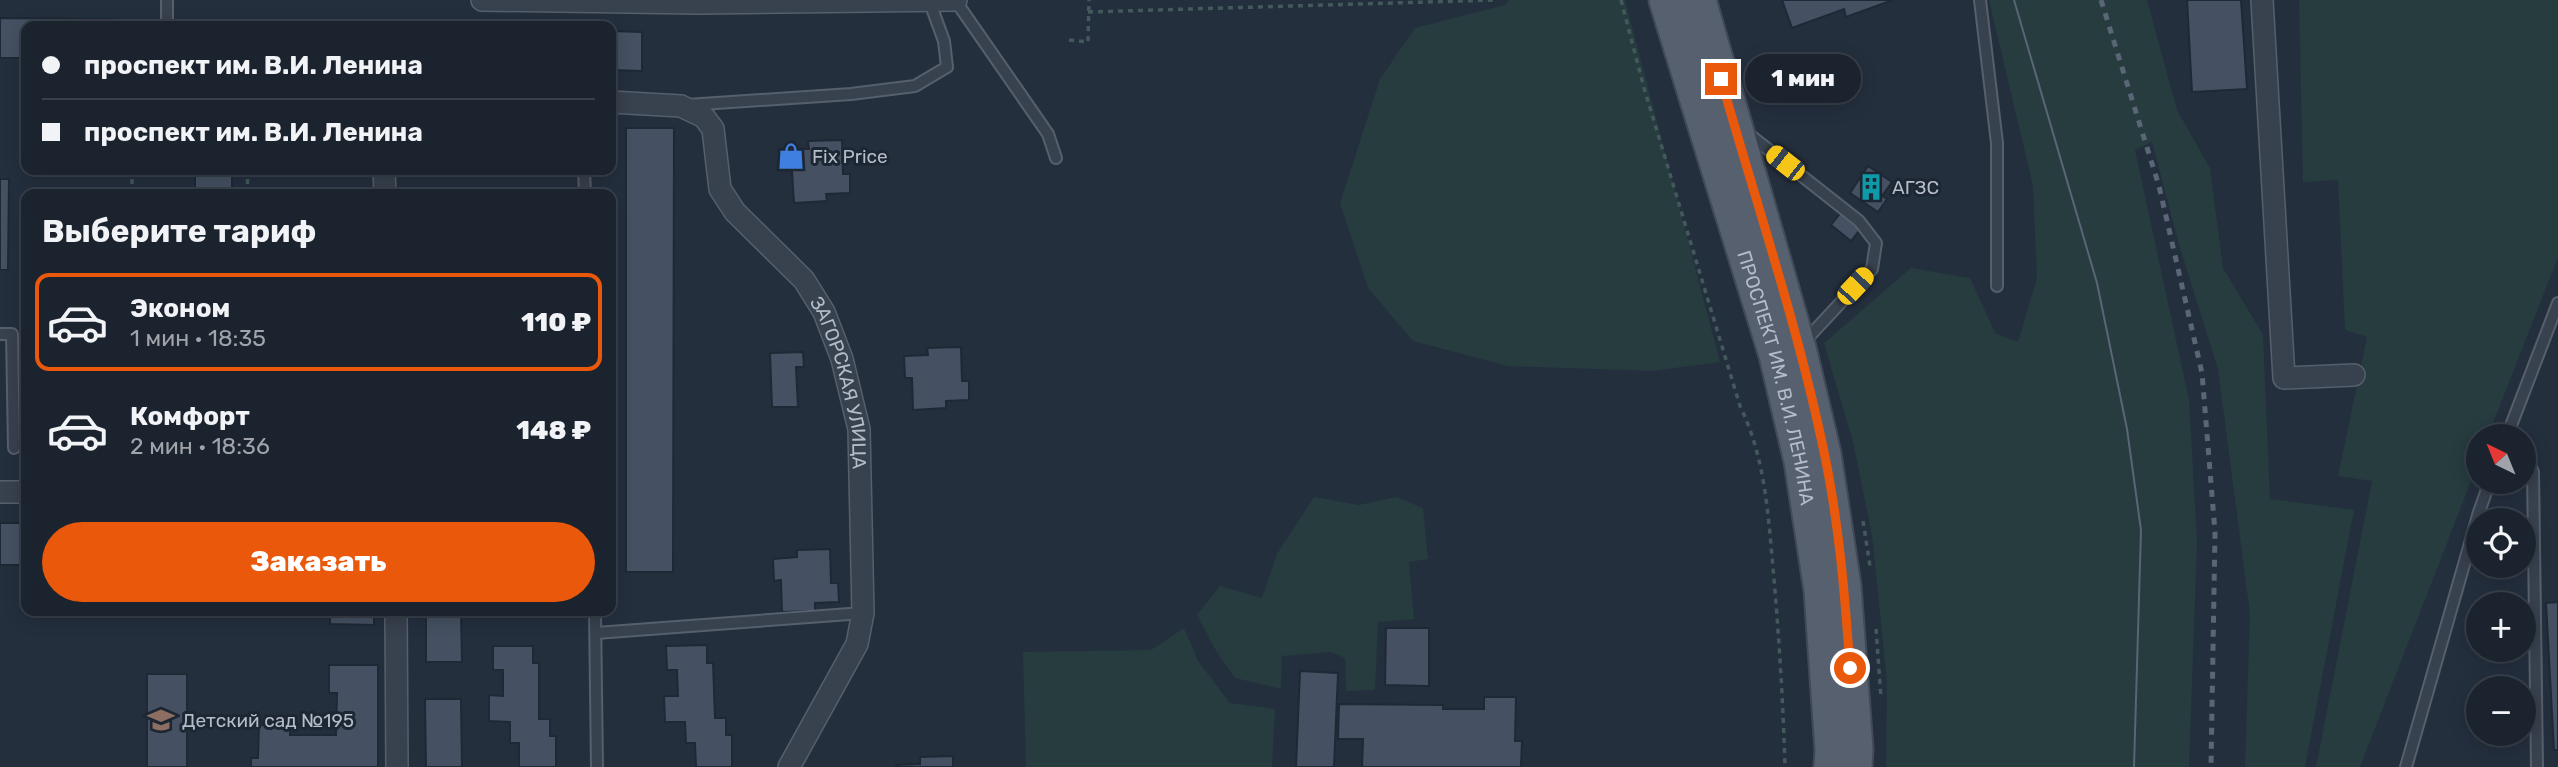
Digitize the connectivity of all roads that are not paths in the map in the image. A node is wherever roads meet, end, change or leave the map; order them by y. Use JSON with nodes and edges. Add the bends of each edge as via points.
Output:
{"nodes":[{"id":1,"x":167,"y":0,"type":"edge"},
{"id":2,"x":482,"y":0,"type":"edge"},
{"id":3,"x":955,"y":0,"type":"edge"},
{"id":4,"x":1666,"y":0,"type":"edge"},
{"id":5,"x":1699,"y":0,"type":"edge"},
{"id":6,"x":1980,"y":0,"type":"edge"},
{"id":7,"x":2262,"y":0,"type":"edge"},
{"id":8,"x":929,"y":1,"type":"edge"},
{"id":9,"x":167,"y":21,"type":"edge"},
{"id":10,"x":616,"y":102,"type":"edge"},
{"id":11,"x":681,"y":106,"type":"junction"},
{"id":12,"x":1734,"y":122,"type":"junction"},
{"id":13,"x":1056,"y":158,"type":"dead end"},
{"id":14,"x":1997,"y":286,"type":"dead end"},
{"id":15,"x":2558,"y":303,"type":"edge"},
{"id":16,"x":0,"y":334,"type":"edge"},
{"id":17,"x":1799,"y":348,"type":"junction"},
{"id":18,"x":2354,"y":375,"type":"dead end"},
{"id":19,"x":2513,"y":424,"type":"edge"},
{"id":20,"x":14,"y":448,"type":"dead end"},
{"id":21,"x":0,"y":492,"type":"edge"},
{"id":22,"x":21,"y":492,"type":"edge"},
{"id":23,"x":2485,"y":494,"type":"edge"},
{"id":24,"x":2533,"y":494,"type":"edge"},
{"id":25,"x":863,"y":613,"type":"junction"},
{"id":26,"x":396,"y":616,"type":"edge"},
{"id":27,"x":595,"y":616,"type":"edge"},
{"id":28,"x":596,"y":633,"type":"junction"},
{"id":29,"x":397,"y":767,"type":"edge"},
{"id":30,"x":597,"y":767,"type":"edge"},
{"id":31,"x":789,"y":767,"type":"edge"},
{"id":32,"x":1831,"y":767,"type":"edge"},
{"id":33,"x":1855,"y":767,"type":"edge"},
{"id":34,"x":2406,"y":767,"type":"edge"},
{"id":35,"x":2537,"y":767,"type":"edge"}],
"edges":[{"from":1,"to":9,"type":"lane"},
{"from":2,"to":8,"type":"street"},
{"from":3,"to":8,"type":"street"},
{"from":3,"to":13,"type":"lane","via":[[1048,134]]},
{"from":4,"to":32,"type":"main road","name":"ПРОСПЕКТ ИМ. В.И. ЛЕНИНА","via":[[1776,355],[1801,461],[1821,590]]},
{"from":5,"to":12,"type":"main road","name":"ПРОСПЕКТ ИМ. В.И. ЛЕНИНА"},
{"from":6,"to":14,"type":"lane","via":[[1997,143]]},
{"from":7,"to":18,"type":"street","via":[[2284,379]]},
{"from":8,"to":11,"type":"lane","via":[[944,41],[947,67],[915,86]]},
{"from":10,"to":11,"type":"street","name":"ЗАГОРСКАЯ УЛИЦА"},
{"from":11,"to":25,"type":"street","name":"ЗАГОРСКАЯ УЛИЦА","via":[[704,117],[713,129],[720,188],[735,212],[804,280],[824,312],[842,359],[859,429]]},
{"from":12,"to":17,"type":"main road","name":"ПРОСПЕКТ ИМ. В.И. ЛЕНИНА"},
{"from":12,"to":17,"type":"lane","via":[[1859,221],[1877,243],[1872,269]]},
{"from":15,"to":19,"type":"lane"},
{"from":16,"to":20,"type":"lane","via":[[12,334]]},
{"from":17,"to":33,"type":"main road","name":"ПРОСПЕКТ ИМ. В.И. ЛЕНИНА","via":[[1824,454],[1844,586]]},
{"from":21,"to":22,"type":"street"},
{"from":23,"to":34,"type":"lane"},
{"from":24,"to":35,"type":"lane"},
{"from":25,"to":28,"type":"lane"},
{"from":25,"to":31,"type":"street","name":"ЗАГОРСКАЯ УЛИЦА","via":[[857,644]]},
{"from":26,"to":29,"type":"street"},
{"from":27,"to":28,"type":"lane"},
{"from":28,"to":30,"type":"lane"}]}
